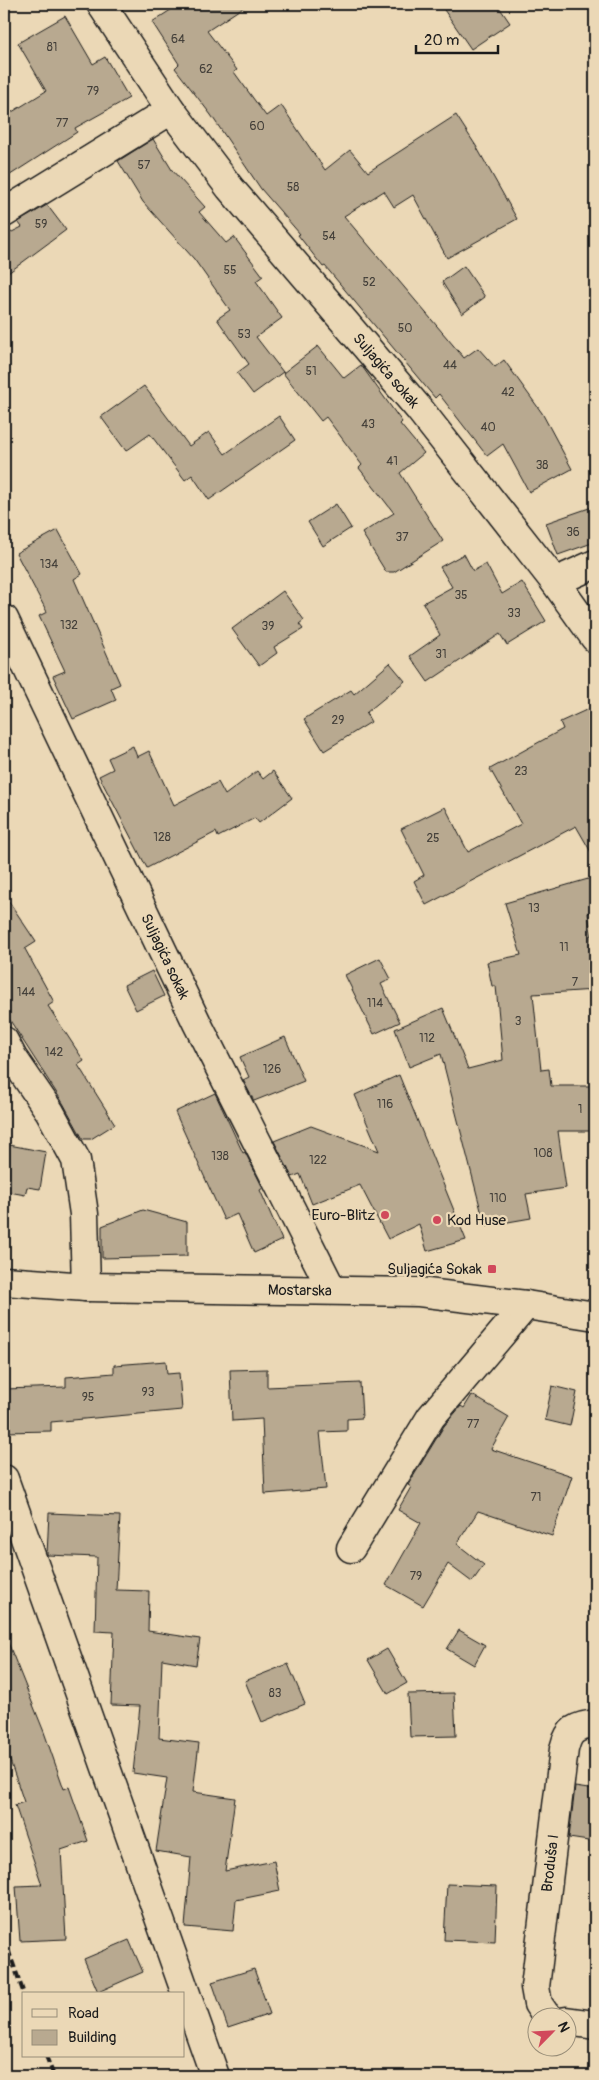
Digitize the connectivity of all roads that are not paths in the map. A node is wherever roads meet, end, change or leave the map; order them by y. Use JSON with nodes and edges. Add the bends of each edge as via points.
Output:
{"nodes":[{"id":1,"x":101,"y":4,"type":"edge"},
{"id":2,"x":171,"y":110,"type":"junction"},
{"id":3,"x":4,"y":213,"type":"edge"},
{"id":4,"x":595,"y":564,"type":"edge"},
{"id":5,"x":555,"y":582,"type":"junction"},
{"id":6,"x":4,"y":619,"type":"edge"},
{"id":7,"x":595,"y":638,"type":"edge"},
{"id":8,"x":4,"y":1041,"type":"edge"},
{"id":9,"x":4,"y":1281,"type":"edge"},
{"id":10,"x":86,"y":1287,"type":"junction"},
{"id":11,"x":332,"y":1290,"type":"junction"},
{"id":12,"x":526,"y":1305,"type":"junction"},
{"id":13,"x":595,"y":1316,"type":"edge"},
{"id":14,"x":4,"y":1480,"type":"edge"},
{"id":15,"x":351,"y":1548,"type":"dead end"},
{"id":16,"x":595,"y":1724,"type":"edge"},
{"id":17,"x":541,"y":2008,"type":"edge"},
{"id":18,"x":576,"y":2022,"type":"edge"},
{"id":19,"x":595,"y":2025,"type":"edge"},
{"id":20,"x":215,"y":2076,"type":"edge"}],
"edges":[{"from":1,"to":2,"type":"street","name":"Suljagića sokak"},
{"from":2,"to":3,"type":"street"},
{"from":2,"to":5,"type":"street","name":"Suljagića sokak","via":[[230,188],[420,410]]},
{"from":4,"to":5,"type":"street"},
{"from":5,"to":7,"type":"street","name":"Suljagića sokak"},
{"from":6,"to":11,"type":"street","name":"Suljagića sokak","via":[[197,1023]]},
{"from":8,"to":10,"type":"street","via":[[50,1112],[76,1160],[84,1214]]},
{"from":9,"to":10,"type":"street","name":"Mostarska"},
{"from":10,"to":11,"type":"street","name":"Mostarska"},
{"from":11,"to":12,"type":"street","name":"Mostarska","via":[[418,1292]]},
{"from":12,"to":13,"type":"street","name":"Mostarska"},
{"from":12,"to":15,"type":"street","via":[[431,1417]]},
{"from":14,"to":20,"type":"street"},
{"from":16,"to":17,"type":"street","name":"Broduša I","via":[[582,1726],[567,1735],[564,1749],[535,1987]]},
{"from":18,"to":19,"type":"street"}]}
